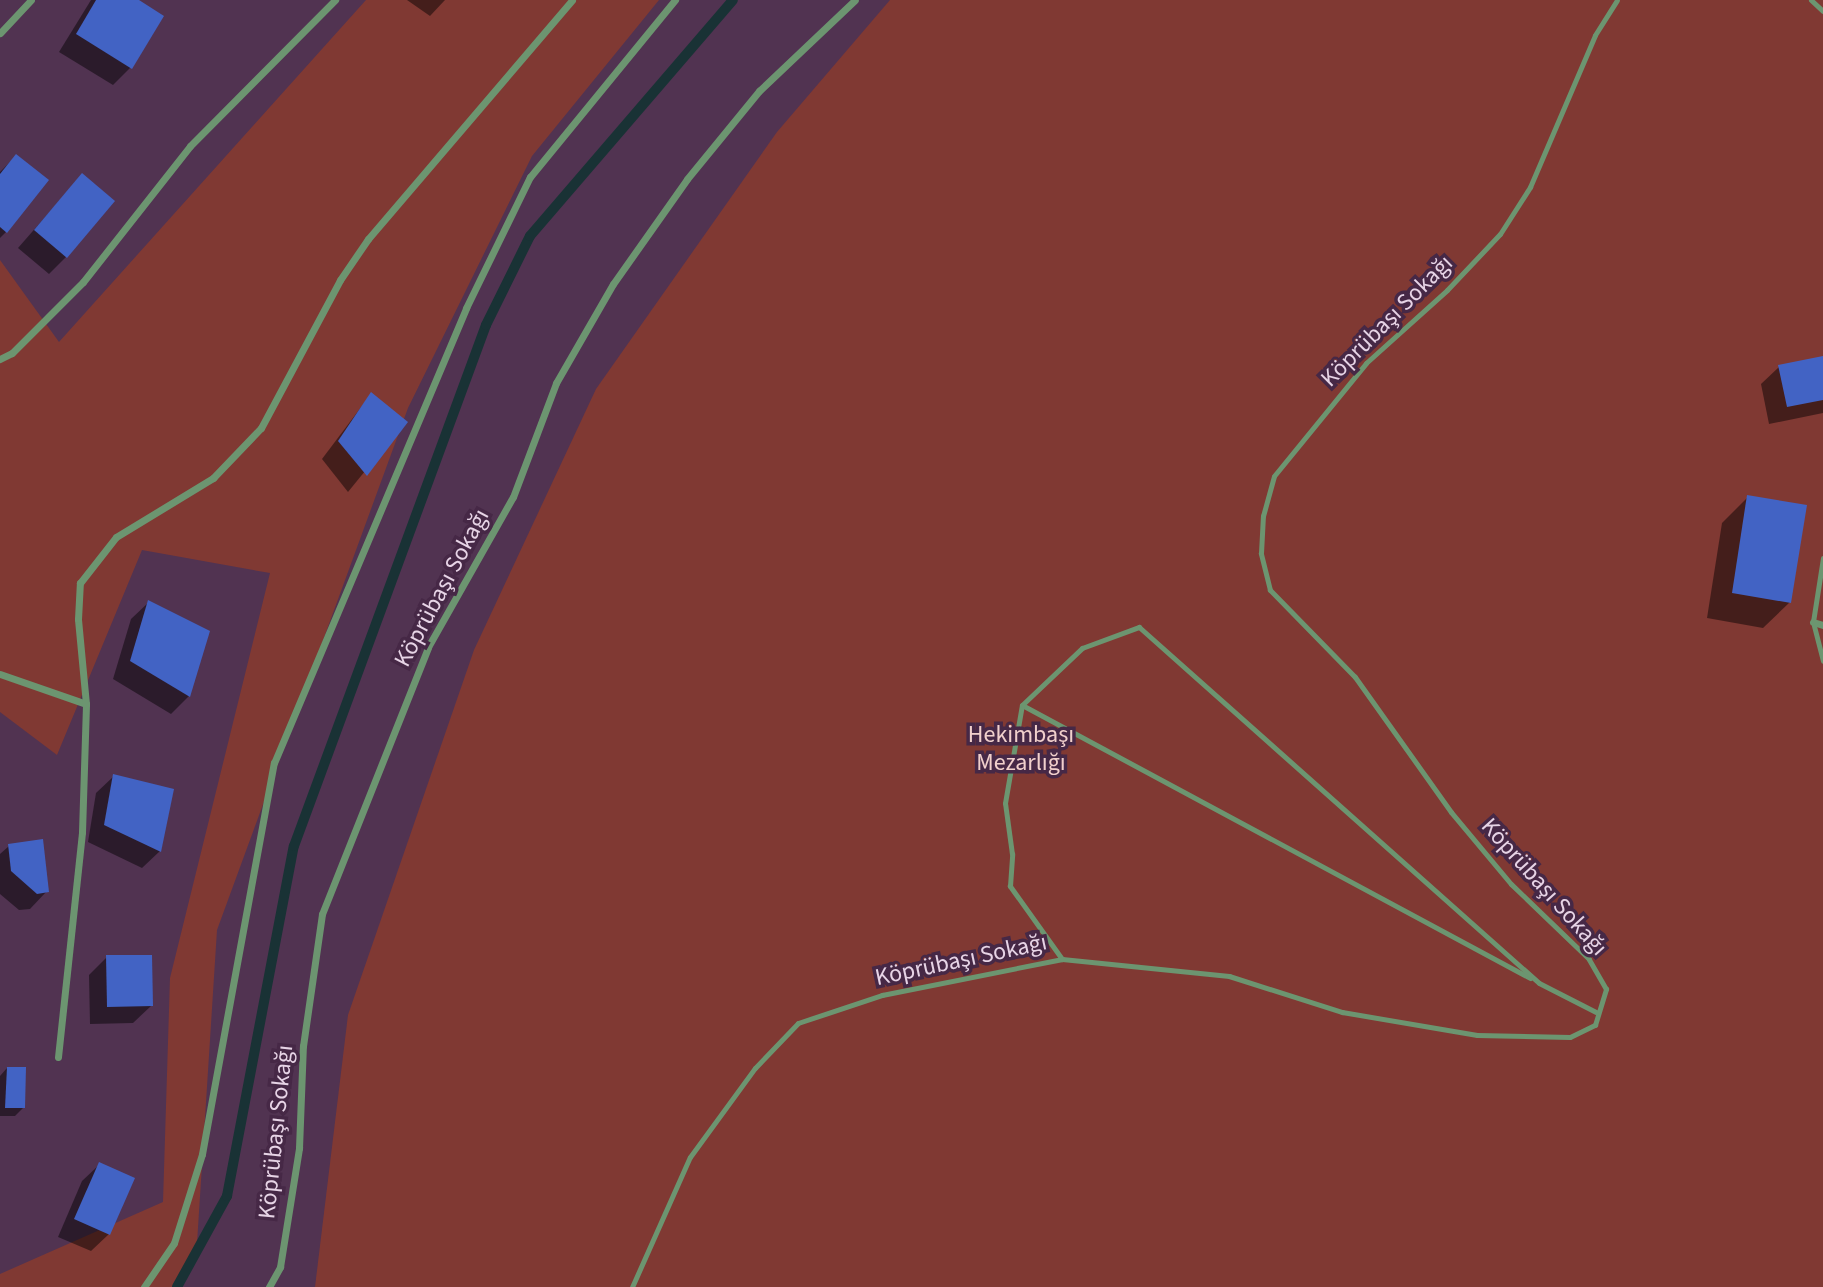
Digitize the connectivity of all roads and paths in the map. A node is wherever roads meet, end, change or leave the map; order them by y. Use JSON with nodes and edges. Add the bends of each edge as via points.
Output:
{"nodes":[{"id":1,"x":31,"y":0,"type":"edge"},
{"id":2,"x":335,"y":0,"type":"edge"},
{"id":3,"x":572,"y":0,"type":"edge"},
{"id":4,"x":675,"y":0,"type":"edge"},
{"id":5,"x":855,"y":0,"type":"edge"},
{"id":6,"x":1617,"y":0,"type":"edge"},
{"id":7,"x":1811,"y":0,"type":"edge"},
{"id":8,"x":1823,"y":11,"type":"edge"},
{"id":9,"x":0,"y":33,"type":"edge"},
{"id":10,"x":0,"y":359,"type":"edge"},
{"id":11,"x":1823,"y":558,"type":"edge"},
{"id":12,"x":1813,"y":622,"type":"junction"},
{"id":13,"x":1823,"y":625,"type":"edge"},
{"id":14,"x":1823,"y":661,"type":"edge"},
{"id":15,"x":0,"y":674,"type":"edge"},
{"id":16,"x":86,"y":704,"type":"junction"},
{"id":17,"x":1022,"y":705,"type":"junction"},
{"id":18,"x":1062,"y":959,"type":"junction"},
{"id":19,"x":1539,"y":983,"type":"junction"},
{"id":20,"x":1598,"y":1013,"type":"junction"},
{"id":21,"x":58,"y":1057,"type":"dead end"},
{"id":22,"x":144,"y":1287,"type":"edge"},
{"id":23,"x":269,"y":1287,"type":"edge"},
{"id":24,"x":632,"y":1287,"type":"edge"}],
"edges":[{"from":1,"to":9,"type":"street"},
{"from":2,"to":10,"type":"street","via":[[190,146],[83,282],[12,353]]},
{"from":3,"to":16,"type":"street","via":[[368,239],[340,280],[261,428],[212,478],[116,537],[80,583],[78,619]]},
{"from":4,"to":22,"type":"street","via":[[530,177],[466,308],[274,763],[202,1154],[174,1243]]},
{"from":5,"to":23,"type":"street","name":"Köprübaşı Sokağı","via":[[759,91],[687,179],[613,284],[556,383],[513,497],[428,648],[322,914],[303,1046],[299,1148],[280,1266]]},
{"from":6,"to":20,"type":"lane","name":"Köprübaşı Sokağı","via":[[1595,35],[1531,187],[1500,234],[1447,290],[1366,363],[1274,476],[1263,516],[1261,553],[1270,590],[1355,677],[1451,812],[1511,884],[1589,959],[1606,989]]},
{"from":7,"to":8,"type":"lane"},
{"from":11,"to":12,"type":"lane"},
{"from":12,"to":13,"type":"street"},
{"from":12,"to":14,"type":"lane"},
{"from":15,"to":16,"type":"street"},
{"from":16,"to":21,"type":"street","via":[[82,832]]},
{"from":17,"to":18,"type":"lane","via":[[1004,803],[1013,854],[1010,886]]},
{"from":17,"to":19,"type":"lane"},
{"from":17,"to":19,"type":"lane","via":[[1082,648],[1139,627]]},
{"from":18,"to":20,"type":"lane","name":"Köprübaşı Sokağı","via":[[1229,976],[1342,1012],[1477,1035],[1570,1037],[1595,1024]]},
{"from":18,"to":24,"type":"lane","name":"Köprübaşı Sokağı","via":[[948,979],[798,1023],[755,1068],[690,1157]]},
{"from":19,"to":20,"type":"lane"}]}
